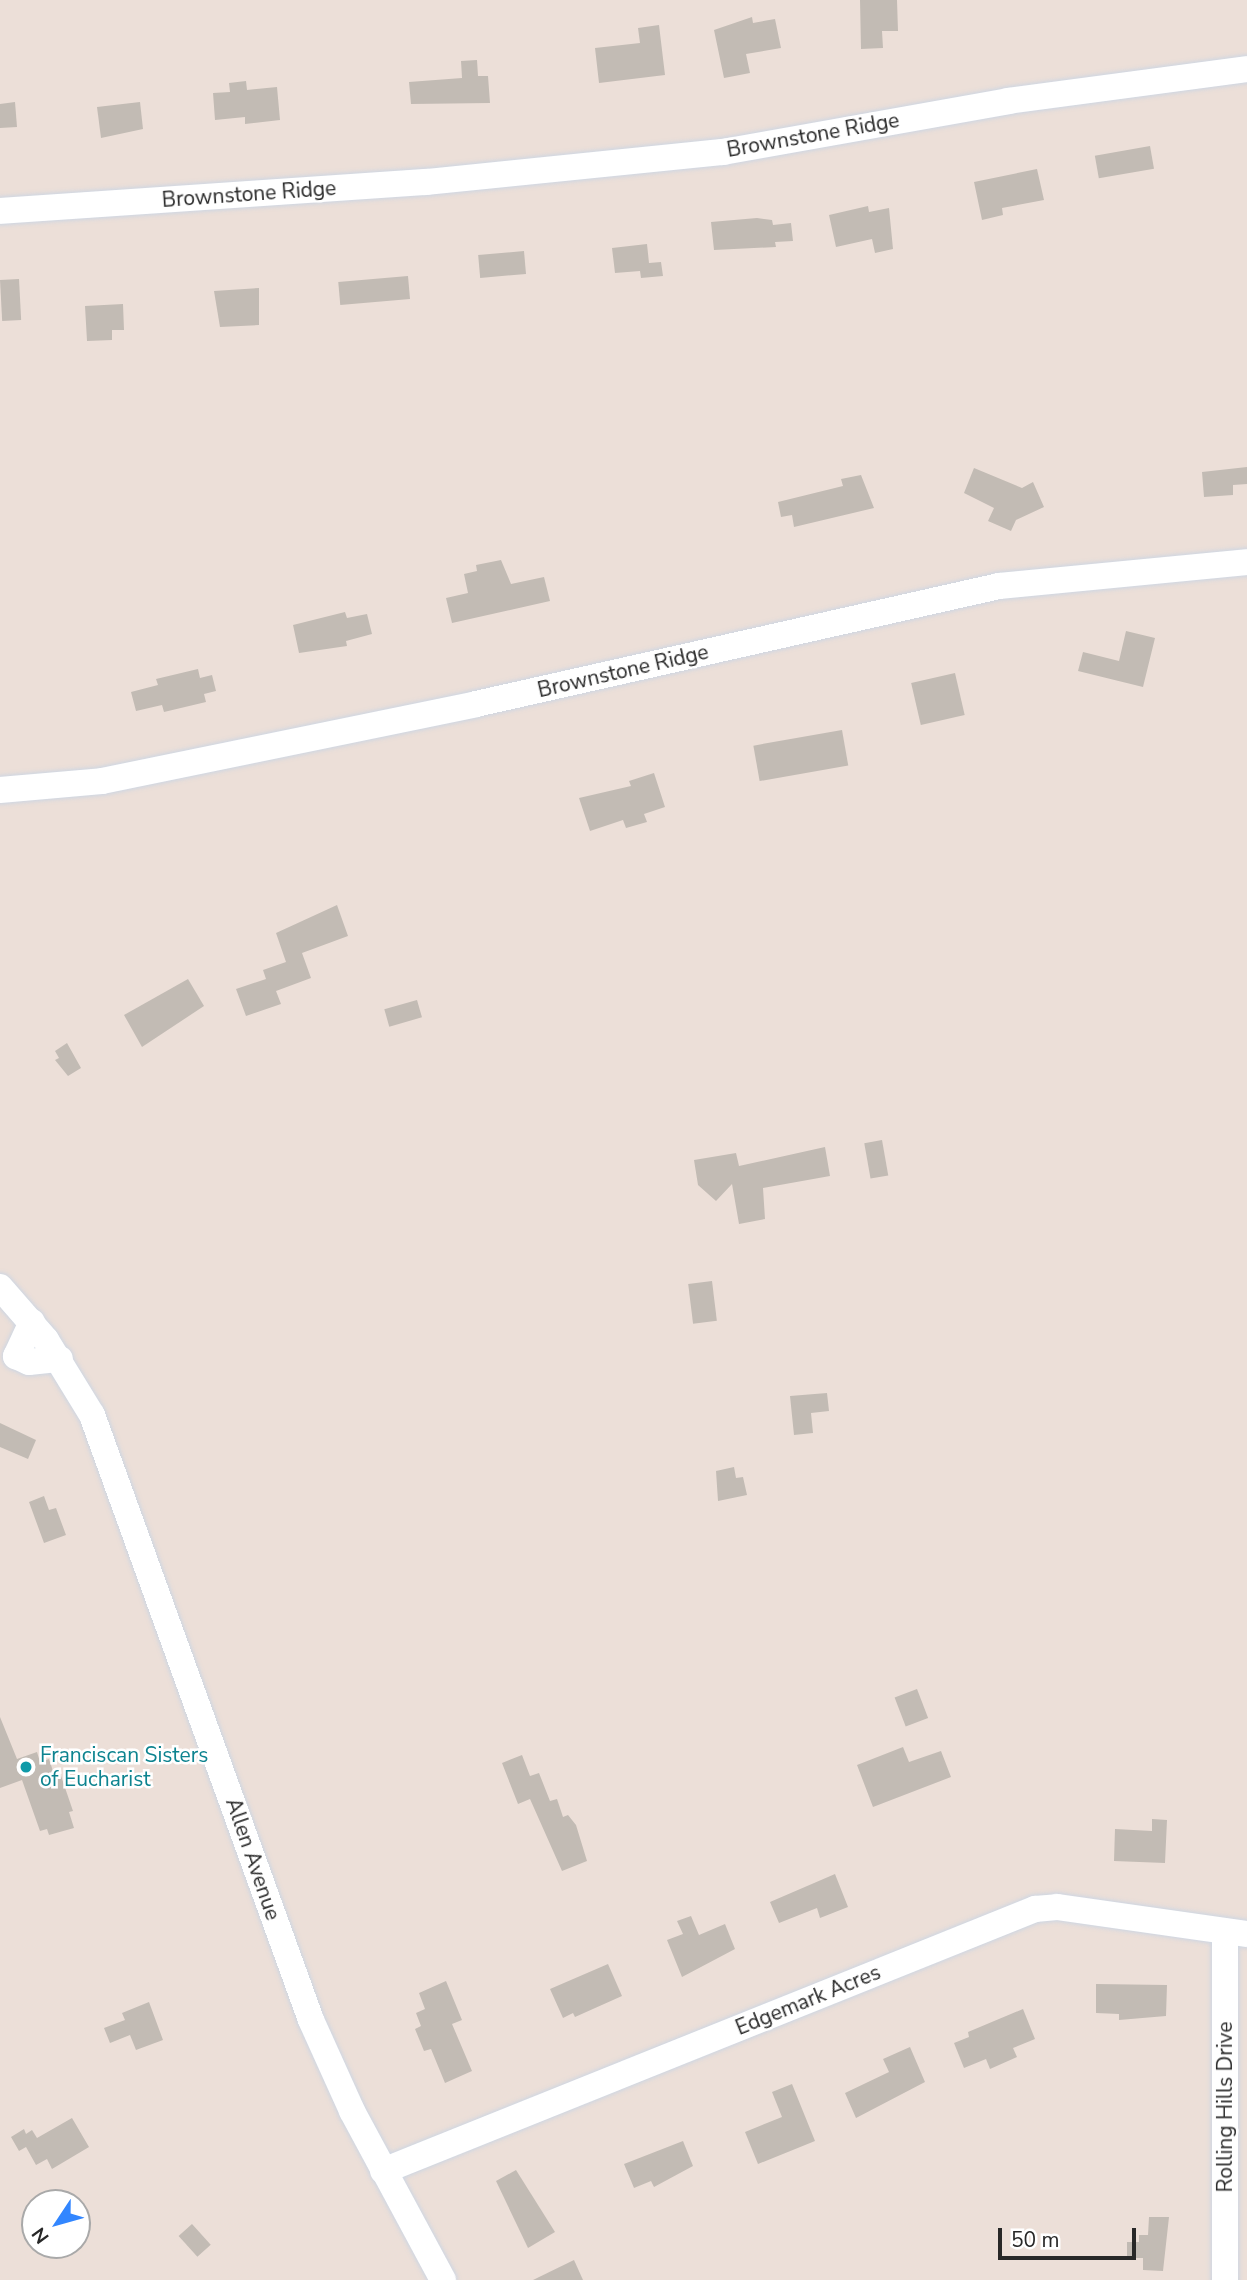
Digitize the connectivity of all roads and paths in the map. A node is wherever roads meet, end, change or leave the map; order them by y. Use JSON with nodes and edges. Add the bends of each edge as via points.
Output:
{"nodes":[{"id":1,"x":1247,"y":69,"type":"edge"},
{"id":2,"x":0,"y":211,"type":"edge"},
{"id":3,"x":1247,"y":562,"type":"edge"},
{"id":4,"x":0,"y":790,"type":"edge"},
{"id":5,"x":0,"y":1287,"type":"edge"},
{"id":6,"x":32,"y":1322,"type":"junction"},
{"id":7,"x":8,"y":1358,"type":"edge"},
{"id":8,"x":60,"y":1359,"type":"junction"},
{"id":9,"x":1236,"y":1934,"type":"edge"},
{"id":10,"x":383,"y":2171,"type":"junction"},
{"id":11,"x":443,"y":2280,"type":"edge"},
{"id":12,"x":1224,"y":2280,"type":"edge"}],
"edges":[{"from":1,"to":2,"type":"street","name":"Brownstone Ridge","via":[[1008,101],[723,152],[426,182]]},
{"from":3,"to":4,"type":"street","name":"Brownstone Ridge","via":[[999,586],[475,704],[102,781]]},
{"from":5,"to":6,"type":"street","name":"Allen Avenue"},
{"from":6,"to":7,"type":"street"},
{"from":6,"to":8,"type":"street","name":"Allen Avenue"},
{"from":7,"to":8,"type":"street","via":[[29,1362]]},
{"from":8,"to":10,"type":"street","name":"Allen Avenue","via":[[109,1454],[311,2020]]},
{"from":9,"to":10,"type":"street","name":"Edgemark Acres","via":[[1057,1907],[1035,1909]]},
{"from":9,"to":12,"type":"street","name":"Rolling Hills Drive"},
{"from":10,"to":11,"type":"street","name":"Allen Avenue"}]}
